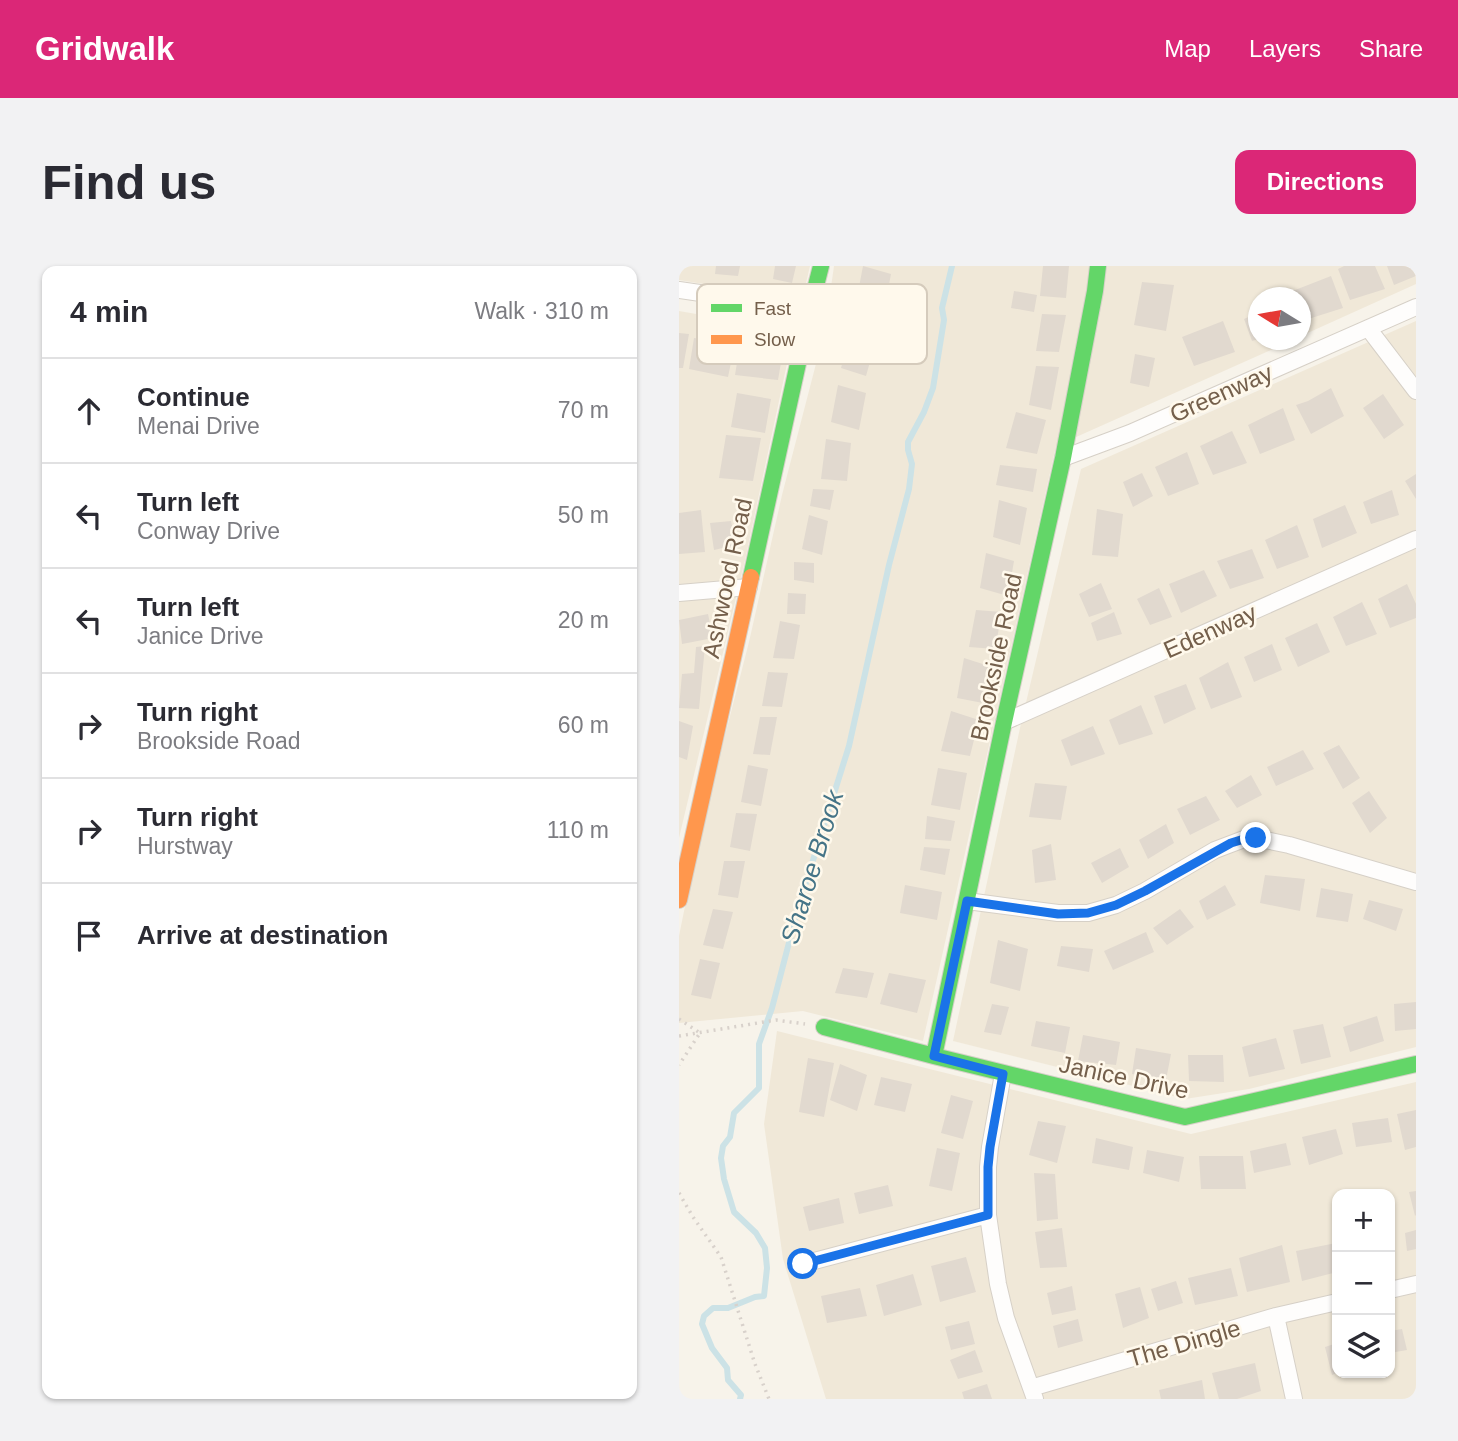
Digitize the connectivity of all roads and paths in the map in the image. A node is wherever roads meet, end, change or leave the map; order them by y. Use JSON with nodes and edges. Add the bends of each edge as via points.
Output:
{"nodes":[{"id":1,"x":821,"y":266,"type":"edge"},
{"id":2,"x":1098,"y":266,"type":"edge"},
{"id":3,"x":816,"y":284,"type":"edge"},
{"id":4,"x":679,"y":290,"type":"edge"},
{"id":5,"x":697,"y":293,"type":"edge"},
{"id":6,"x":1416,"y":307,"type":"edge"},
{"id":7,"x":1368,"y":328,"type":"junction"},
{"id":8,"x":798,"y":364,"type":"edge"},
{"id":9,"x":1416,"y":391,"type":"edge"},
{"id":10,"x":1063,"y":458,"type":"junction"},
{"id":11,"x":1416,"y":539,"type":"edge"},
{"id":12,"x":749,"y":587,"type":"junction"},
{"id":13,"x":679,"y":593,"type":"edge"},
{"id":14,"x":1004,"y":722,"type":"junction"},
{"id":15,"x":682,"y":873,"type":"edge"},
{"id":16,"x":1416,"y":881,"type":"edge"},
{"id":17,"x":679,"y":900,"type":"edge"},
{"id":18,"x":967,"y":901,"type":"junction"},
{"id":19,"x":679,"y":1018,"type":"edge"},
{"id":20,"x":824,"y":1027,"type":"joint"},
{"id":21,"x":700,"y":1032,"type":"junction"},
{"id":22,"x":679,"y":1036,"type":"edge"},
{"id":23,"x":934,"y":1056,"type":"junction"},
{"id":24,"x":1416,"y":1063,"type":"edge"},
{"id":25,"x":679,"y":1065,"type":"edge"},
{"id":26,"x":1003,"y":1074,"type":"junction"},
{"id":27,"x":679,"y":1193,"type":"edge"},
{"id":28,"x":988,"y":1215,"type":"junction"},
{"id":29,"x":803,"y":1264,"type":"dead end"},
{"id":30,"x":1416,"y":1284,"type":"edge"},
{"id":31,"x":1395,"y":1289,"type":"edge"},
{"id":32,"x":1332,"y":1303,"type":"edge"},
{"id":33,"x":1276,"y":1316,"type":"junction"},
{"id":34,"x":1033,"y":1393,"type":"edge"},
{"id":35,"x":769,"y":1399,"type":"edge"},
{"id":36,"x":1294,"y":1399,"type":"edge"}],
"edges":[{"from":1,"to":3,"type":"street","name":"Ashwood Road"},
{"from":2,"to":10,"type":"street","name":"Brookside Road"},
{"from":4,"to":5,"type":"street"},
{"from":6,"to":7,"type":"street","name":"Greenway"},
{"from":7,"to":9,"type":"street"},
{"from":7,"to":10,"type":"street","name":"Greenway"},
{"from":8,"to":12,"type":"street","name":"Ashwood Road"},
{"from":10,"to":14,"type":"street","name":"Brookside Road"},
{"from":11,"to":14,"type":"street","name":"Edenway"},
{"from":12,"to":13,"type":"street"},
{"from":12,"to":15,"type":"street","name":"Ashwood Road"},
{"from":14,"to":18,"type":"street","name":"Brookside Road"},
{"from":15,"to":17,"type":"street","name":"Ashwood Road"},
{"from":16,"to":18,"type":"street","via":[[1256,838],[1215,850],[1116,905],[1088,913],[1058,914]]},
{"from":18,"to":23,"type":"street","name":"Brookside Road"},
{"from":19,"to":21,"type":"path"},
{"from":20,"to":21,"type":"path","via":[[776,1020]]},
{"from":20,"to":23,"type":"street","name":"Janice Drive"},
{"from":21,"to":22,"type":"path"},
{"from":21,"to":25,"type":"path"},
{"from":23,"to":26,"type":"street","name":"Janice Drive"},
{"from":24,"to":26,"type":"street","name":"Janice Drive","via":[[1185,1117]]},
{"from":26,"to":28,"type":"street","via":[[990,1147]]},
{"from":27,"to":35,"type":"path","via":[[721,1257]]},
{"from":28,"to":29,"type":"street"},
{"from":28,"to":34,"type":"street","via":[[1006,1318]]},
{"from":30,"to":31,"type":"street"},
{"from":32,"to":33,"type":"street","name":"The Dingle"},
{"from":33,"to":34,"type":"street","name":"The Dingle"},
{"from":33,"to":36,"type":"street"}]}
